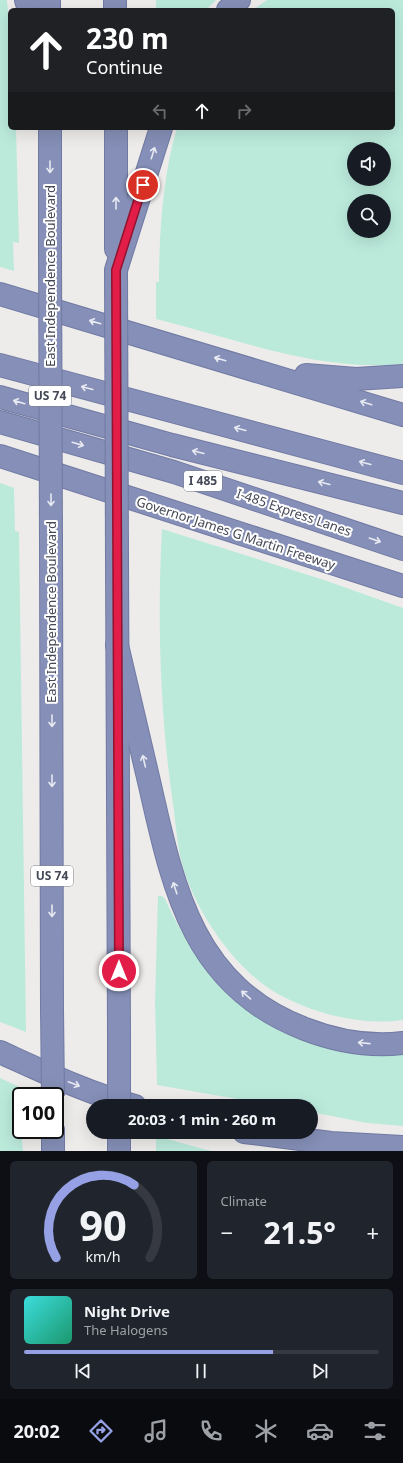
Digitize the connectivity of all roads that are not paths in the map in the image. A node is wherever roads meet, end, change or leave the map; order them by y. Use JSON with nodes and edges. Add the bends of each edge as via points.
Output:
{"nodes":[{"id":1,"x":239,"y":0,"type":"edge"},
{"id":2,"x":230,"y":8,"type":"edge"},
{"id":3,"x":50,"y":130,"type":"edge"},
{"id":4,"x":116,"y":130,"type":"edge"},
{"id":5,"x":160,"y":130,"type":"edge"},
{"id":6,"x":116,"y":270,"type":"junction"},
{"id":7,"x":0,"y":294,"type":"edge"},
{"id":8,"x":0,"y":365,"type":"edge"},
{"id":9,"x":257,"y":370,"type":"junction"},
{"id":10,"x":403,"y":376,"type":"edge"},
{"id":11,"x":0,"y":397,"type":"edge"},
{"id":12,"x":403,"y":414,"type":"edge"},
{"id":13,"x":0,"y":422,"type":"edge"},
{"id":14,"x":0,"y":456,"type":"edge"},
{"id":15,"x":403,"y":473,"type":"edge"},
{"id":16,"x":403,"y":503,"type":"edge"},
{"id":17,"x":403,"y":549,"type":"edge"},
{"id":18,"x":348,"y":569,"type":"junction"},
{"id":19,"x":403,"y":586,"type":"edge"},
{"id":20,"x":403,"y":596,"type":"edge"},
{"id":21,"x":117,"y":645,"type":"junction"},
{"id":22,"x":403,"y":1043,"type":"edge"},
{"id":23,"x":0,"y":1052,"type":"edge"},
{"id":24,"x":53,"y":1087,"type":"edge"},
{"id":25,"x":111,"y":1099,"type":"edge"},
{"id":26,"x":119,"y":1099,"type":"edge"},
{"id":27,"x":119,"y":1139,"type":"edge"},
{"id":28,"x":299,"y":1139,"type":"edge"},
{"id":29,"x":403,"y":1147,"type":"edge"},
{"id":30,"x":119,"y":1151,"type":"edge"}],
"edges":[{"from":1,"to":2,"type":"highway"},
{"from":3,"to":24,"type":"highway","name":"East Independence Boulevard","number":"US 74","one_way":true,"bridge":true},
{"from":6,"to":4,"type":"highway","one_way":true},
{"from":6,"to":5,"type":"highway","one_way":true},
{"from":6,"to":21,"type":"highway","bridge":true},
{"from":9,"to":7,"type":"highway","one_way":true},
{"from":15,"to":8,"type":"highway","one_way":true},
{"from":9,"to":10,"type":"highway","via":[[356,379]]},
{"from":12,"to":9,"type":"highway","one_way":true},
{"from":16,"to":11,"type":"highway","number":"I 485","one_way":true,"via":[[172,445]]},
{"from":13,"to":17,"type":"highway","name":"I-485 Express Lanes","number":"I 485","one_way":true,"via":[[174,472]]},
{"from":14,"to":18,"type":"highway","name":"Governor James G Martin Freeway"},
{"from":18,"to":19,"type":"highway","name":"Governor James G Martin Freeway"},
{"from":18,"to":20,"type":"highway"},
{"from":22,"to":21,"type":"highway","one_way":true,"via":[[368,1044],[342,1040],[293,1025],[249,998],[213,961],[186,916],[167,861]]},
{"from":21,"to":26,"type":"highway","bridge":true},
{"from":23,"to":25,"type":"highway","one_way":true},
{"from":27,"to":30,"type":"highway"},
{"from":28,"to":29,"type":"highway"}]}
